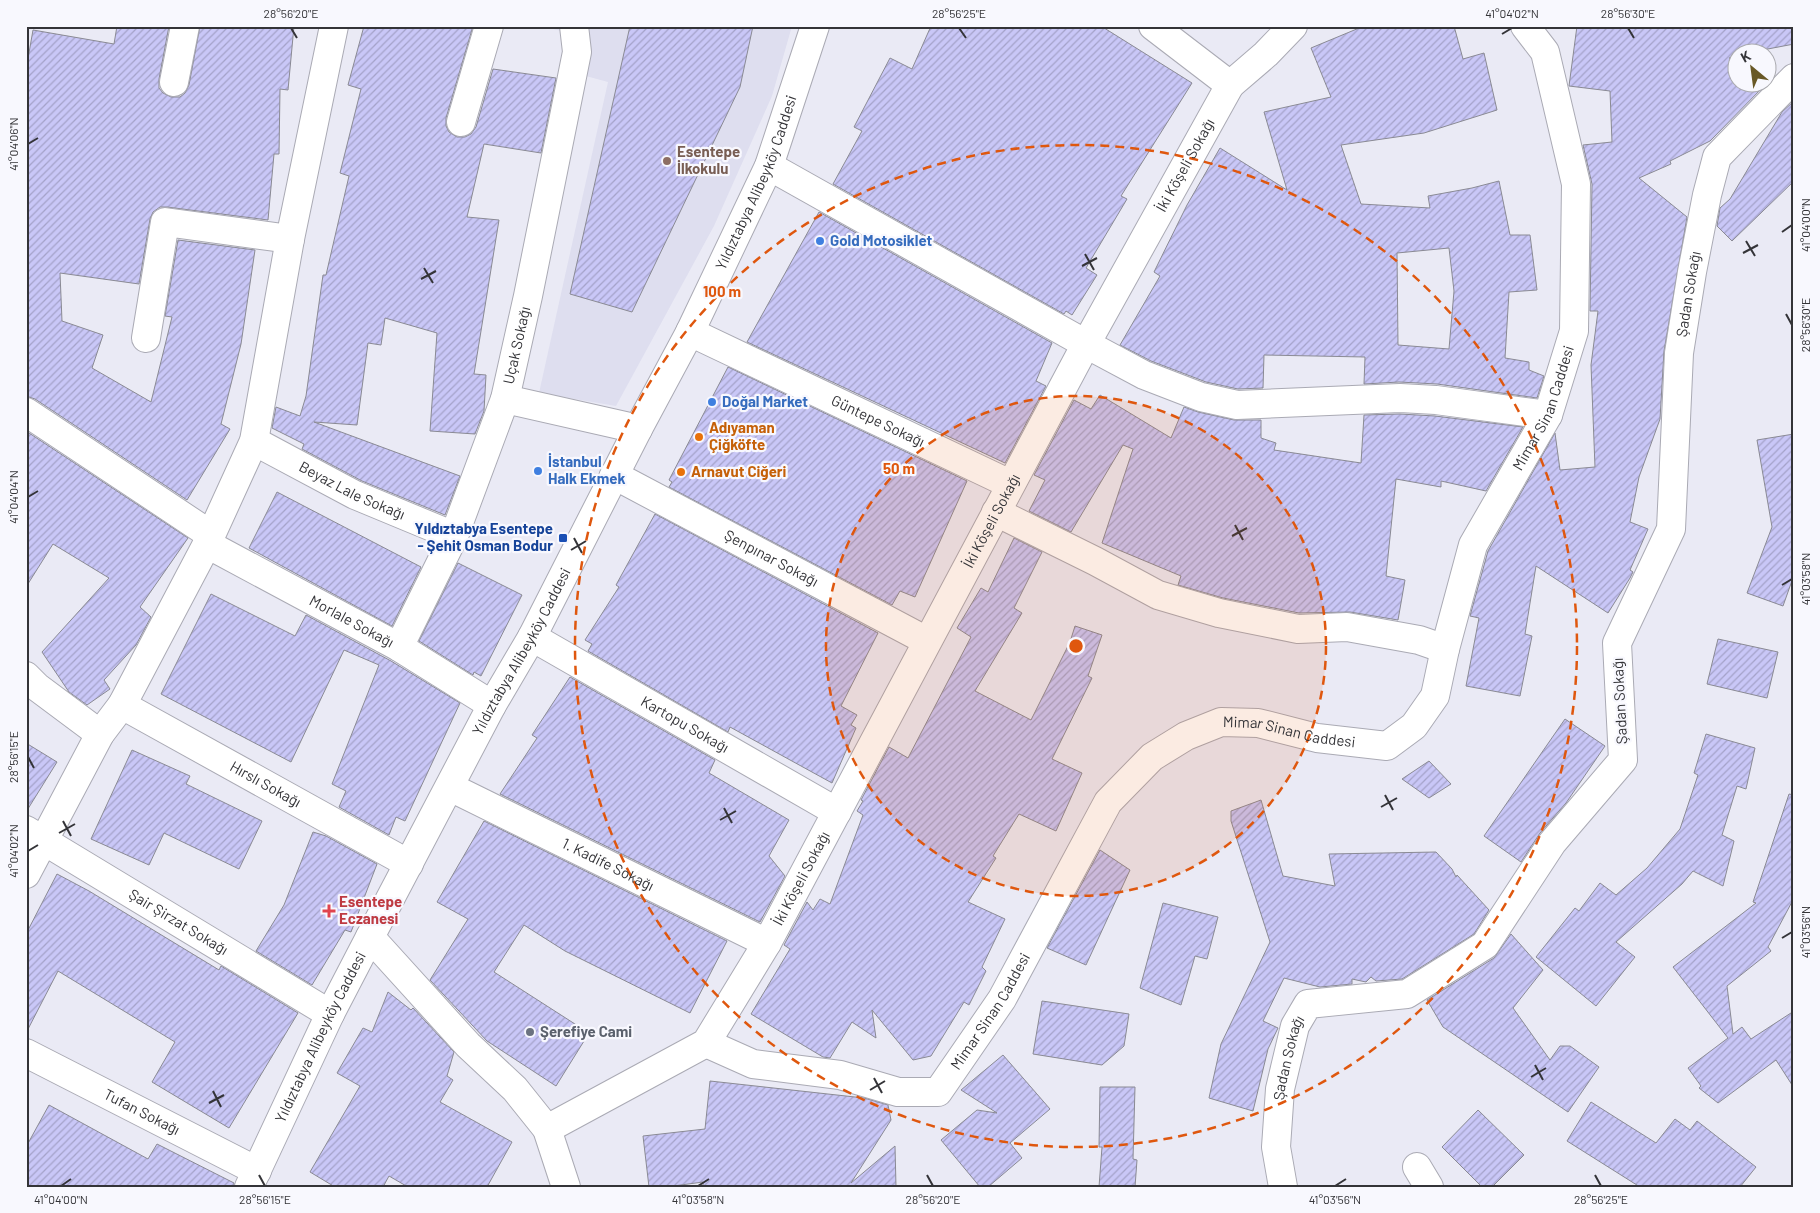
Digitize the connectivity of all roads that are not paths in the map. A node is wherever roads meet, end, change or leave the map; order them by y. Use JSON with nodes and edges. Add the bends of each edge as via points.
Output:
{"nodes":[{"id":1,"x":185,"y":26,"type":"edge"},
{"id":2,"x":334,"y":26,"type":"edge"},
{"id":3,"x":489,"y":26,"type":"edge"},
{"id":4,"x":574,"y":26,"type":"edge"},
{"id":5,"x":815,"y":26,"type":"edge"},
{"id":6,"x":1153,"y":26,"type":"edge"},
{"id":7,"x":1293,"y":26,"type":"edge"},
{"id":8,"x":1525,"y":26,"type":"edge"},
{"id":9,"x":1794,"y":78,"type":"edge"},
{"id":10,"x":174,"y":82,"type":"dead end"},
{"id":11,"x":1230,"y":85,"type":"junction"},
{"id":12,"x":461,"y":122,"type":"dead end"},
{"id":13,"x":769,"y":166,"type":"junction"},
{"id":14,"x":290,"y":239,"type":"junction"},
{"id":15,"x":690,"y":332,"type":"junction"},
{"id":16,"x":146,"y":338,"type":"dead end"},
{"id":17,"x":1086,"y":344,"type":"junction"},
{"id":18,"x":505,"y":399,"type":"junction"},
{"id":19,"x":26,"y":412,"type":"edge"},
{"id":20,"x":1548,"y":415,"type":"junction"},
{"id":21,"x":638,"y":429,"type":"junction"},
{"id":22,"x":254,"y":441,"type":"junction"},
{"id":23,"x":614,"y":475,"type":"junction"},
{"id":24,"x":1010,"y":484,"type":"junction"},
{"id":25,"x":996,"y":512,"type":"junction"},
{"id":26,"x":454,"y":536,"type":"junction"},
{"id":27,"x":209,"y":539,"type":"junction"},
{"id":28,"x":532,"y":637,"type":"junction"},
{"id":29,"x":928,"y":640,"type":"junction"},
{"id":30,"x":399,"y":647,"type":"junction"},
{"id":31,"x":1445,"y":649,"type":"junction"},
{"id":32,"x":26,"y":676,"type":"edge"},
{"id":33,"x":122,"y":705,"type":"junction"},
{"id":34,"x":492,"y":705,"type":"junction"},
{"id":35,"x":100,"y":734,"type":"junction"},
{"id":36,"x":450,"y":787,"type":"junction"},
{"id":37,"x":837,"y":812,"type":"junction"},
{"id":38,"x":35,"y":836,"type":"edge"},
{"id":39,"x":409,"y":864,"type":"junction"},
{"id":40,"x":26,"y":874,"type":"edge"},
{"id":41,"x":370,"y":937,"type":"junction"},
{"id":42,"x":767,"y":943,"type":"junction"},
{"id":43,"x":330,"y":1014,"type":"junction"},
{"id":44,"x":706,"y":1042,"type":"junction"},
{"id":45,"x":26,"y":1053,"type":"edge"},
{"id":46,"x":547,"y":1129,"type":"junction"},
{"id":47,"x":253,"y":1179,"type":"edge"},
{"id":48,"x":566,"y":1187,"type":"edge"},
{"id":49,"x":1283,"y":1187,"type":"edge"}],
"edges":[{"from":1,"to":10,"type":"street"},
{"from":2,"to":14,"type":"street"},
{"from":3,"to":12,"type":"street"},
{"from":4,"to":18,"type":"street","name":"Uçak Sokağı","via":[[577,52]]},
{"from":5,"to":13,"type":"street","name":"Yıldıztabya Alibeyköy Caddesi"},
{"from":6,"to":11,"type":"street"},
{"from":7,"to":11,"type":"street"},
{"from":8,"to":20,"type":"street","name":"Mimar Sinan Caddesi","via":[[1545,52],[1576,184],[1574,331]]},
{"from":9,"to":49,"type":"street","name":"Şadan Sokağı","via":[[1717,157],[1707,195],[1679,353],[1671,528],[1617,642],[1623,760],[1552,843],[1485,945],[1407,994],[1308,1004],[1295,1026],[1280,1089],[1276,1146]]},
{"from":11,"to":17,"type":"street","name":"İki Köşeli Sokağı"},
{"from":13,"to":15,"type":"street","name":"Yıldıztabya Alibeyköy Caddesi"},
{"from":13,"to":17,"type":"street"},
{"from":14,"to":16,"type":"street","via":[[165,222]]},
{"from":14,"to":22,"type":"street"},
{"from":15,"to":21,"type":"street","name":"Yıldıztabya Alibeyköy Caddesi"},
{"from":15,"to":24,"type":"street","name":"Güntepe Sokağı"},
{"from":17,"to":20,"type":"street","via":[[1144,375],[1201,397],[1237,405],[1400,398]]},
{"from":17,"to":24,"type":"street","name":"İki Köşeli Sokağı"},
{"from":18,"to":21,"type":"street"},
{"from":18,"to":26,"type":"street","name":"Uçak Sokağı"},
{"from":19,"to":27,"type":"street","name":"Morlale Sokağı"},
{"from":20,"to":31,"type":"street","name":"Mimar Sinan Caddesi","via":[[1473,545]]},
{"from":21,"to":23,"type":"street","name":"Yıldıztabya Alibeyköy Caddesi"},
{"from":22,"to":26,"type":"street","name":"Beyaz Lale Sokağı","via":[[355,495]]},
{"from":22,"to":27,"type":"street"},
{"from":23,"to":28,"type":"street","name":"Yıldıztabya Alibeyköy Caddesi"},
{"from":23,"to":29,"type":"street","name":"Şenpınar Sokağı"},
{"from":24,"to":25,"type":"street","name":"İki Köşeli Sokağı"},
{"from":25,"to":29,"type":"street","name":"İki Köşeli Sokağı"},
{"from":25,"to":31,"type":"street","via":[[1158,595],[1218,613],[1298,629],[1347,627],[1419,640]]},
{"from":26,"to":30,"type":"street","name":"Uçak Sokağı"},
{"from":27,"to":30,"type":"street","name":"Morlale Sokağı"},
{"from":27,"to":33,"type":"street"},
{"from":28,"to":34,"type":"street","name":"Yıldıztabya Alibeyköy Caddesi"},
{"from":28,"to":37,"type":"street","name":"Kartopu Sokağı"},
{"from":29,"to":37,"type":"street","name":"İki Köşeli Sokağı"},
{"from":30,"to":34,"type":"street","name":"Morlale Sokağı"},
{"from":31,"to":44,"type":"street","name":"Mimar Sinan Caddesi","via":[[1435,696],[1414,726],[1387,746],[1317,738],[1258,723],[1221,722],[1186,736],[1152,757],[1108,802],[1002,999],[938,1092],[898,1092],[840,1075],[753,1064]]},
{"from":32,"to":35,"type":"street"},
{"from":33,"to":35,"type":"street"},
{"from":33,"to":39,"type":"street","name":"Hırslı Sokağı"},
{"from":34,"to":36,"type":"street","name":"Yıldıztabya Alibeyköy Caddesi"},
{"from":35,"to":38,"type":"street"},
{"from":36,"to":39,"type":"street","name":"Yıldıztabya Alibeyköy Caddesi"},
{"from":36,"to":42,"type":"street","name":"1. Kadife Sokağı"},
{"from":37,"to":42,"type":"street","name":"İki Köşeli Sokağı"},
{"from":38,"to":40,"type":"street"},
{"from":38,"to":43,"type":"street","name":"Şair Şirzat Sokağı"},
{"from":39,"to":41,"type":"street","name":"Yıldıztabya Alibeyköy Caddesi"},
{"from":41,"to":43,"type":"street","name":"Yıldıztabya Alibeyköy Caddesi"},
{"from":41,"to":46,"type":"street","via":[[468,1045],[515,1089]]},
{"from":42,"to":44,"type":"street","name":"İki Köşeli Sokağı"},
{"from":43,"to":47,"type":"street","name":"Yıldıztabya Alibeyköy Caddesi"},
{"from":44,"to":46,"type":"street"},
{"from":45,"to":47,"type":"street","name":"Tufan Sokağı"},
{"from":46,"to":48,"type":"street"}]}
